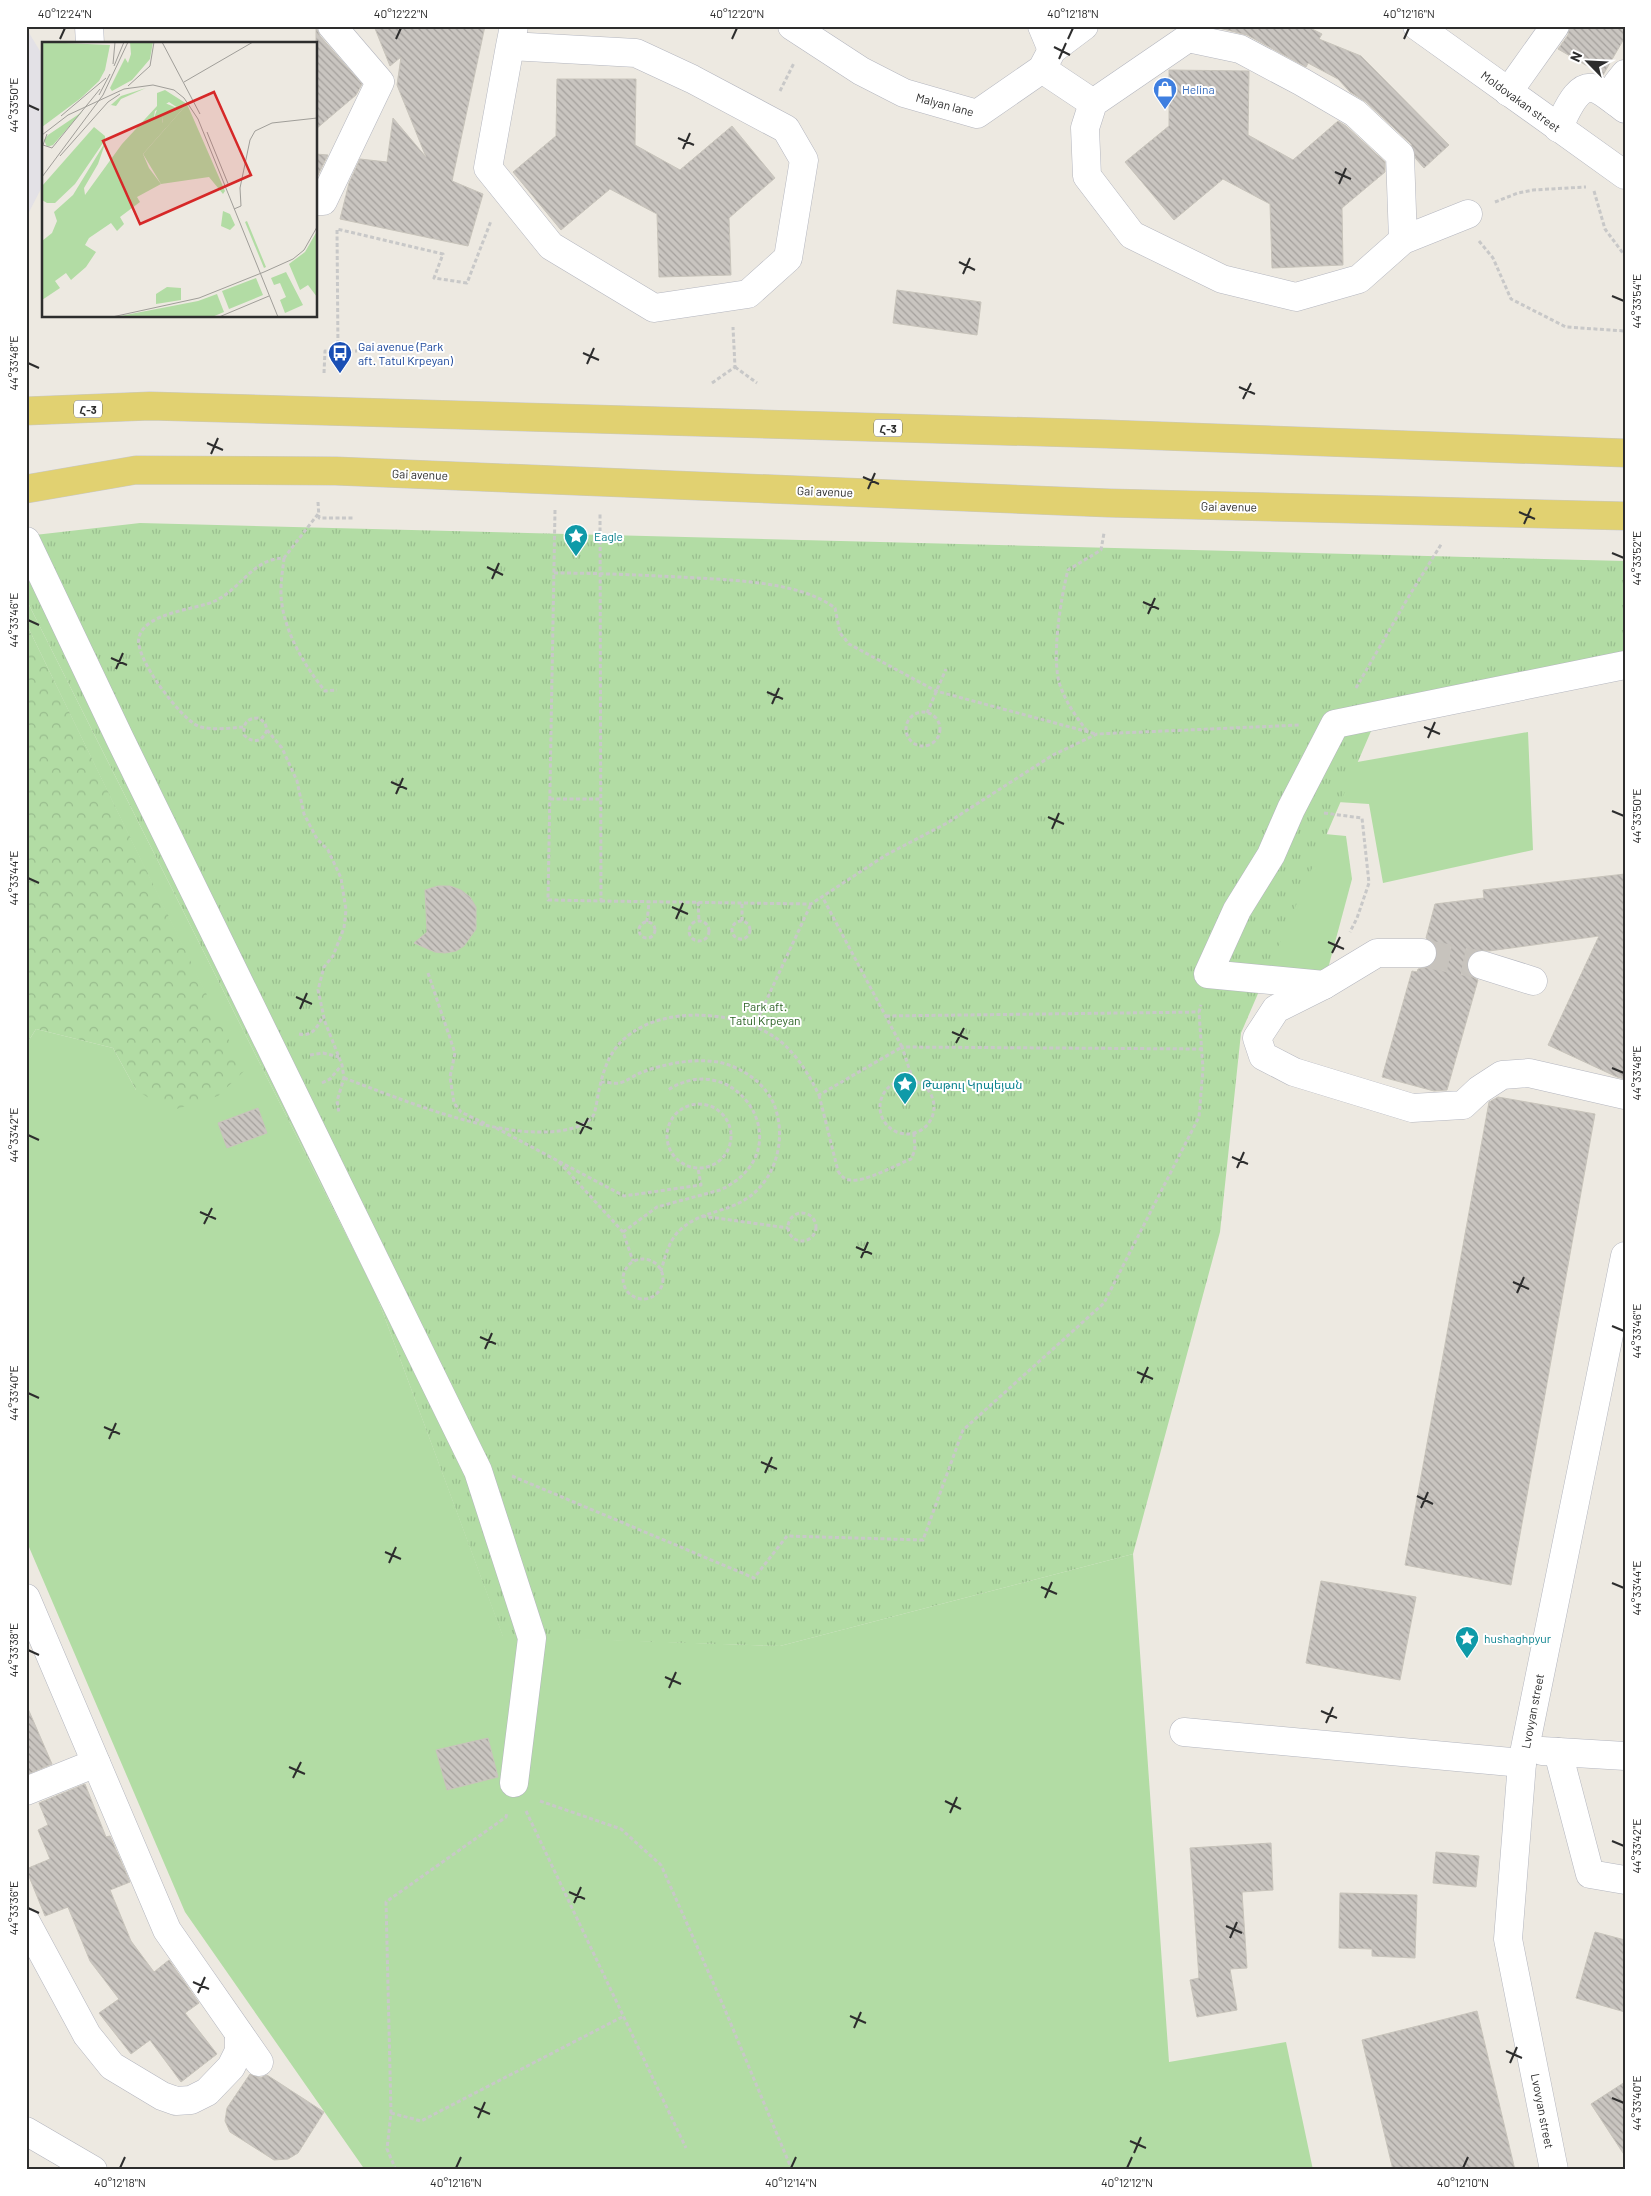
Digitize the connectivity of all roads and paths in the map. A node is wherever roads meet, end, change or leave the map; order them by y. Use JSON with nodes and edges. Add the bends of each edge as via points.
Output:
{"nodes":[{"id":1,"x":89,"y":26,"type":"edge"},
{"id":2,"x":332,"y":26,"type":"edge"},
{"id":3,"x":792,"y":26,"type":"edge"},
{"id":4,"x":1084,"y":26,"type":"edge"},
{"id":5,"x":1417,"y":26,"type":"edge"},
{"id":6,"x":1555,"y":26,"type":"edge"},
{"id":7,"x":512,"y":36,"type":"edge"},
{"id":8,"x":90,"y":42,"type":"edge"},
{"id":9,"x":1046,"y":49,"type":"edge"},
{"id":10,"x":798,"y":56,"type":"dead end"},
{"id":11,"x":1625,"y":74,"type":"edge"},
{"id":12,"x":1508,"y":92,"type":"junction"},
{"id":13,"x":778,"y":95,"type":"dead end"},
{"id":14,"x":1092,"y":103,"type":"junction"},
{"id":15,"x":1620,"y":105,"type":"edge"},
{"id":16,"x":1558,"y":128,"type":"junction"},
{"id":17,"x":1625,"y":175,"type":"edge"},
{"id":18,"x":504,"y":188,"type":"junction"},
{"id":19,"x":318,"y":202,"type":"edge"},
{"id":20,"x":1479,"y":209,"type":"junction"},
{"id":21,"x":1403,"y":240,"type":"junction"},
{"id":22,"x":1625,"y":256,"type":"edge"},
{"id":23,"x":733,"y":319,"type":"dead end"},
{"id":24,"x":1625,"y":331,"type":"edge"},
{"id":25,"x":338,"y":351,"type":"junction"},
{"id":26,"x":357,"y":352,"type":"dead end"},
{"id":27,"x":735,"y":367,"type":"junction"},
{"id":28,"x":324,"y":373,"type":"dead end"},
{"id":29,"x":712,"y":383,"type":"dead end"},
{"id":30,"x":758,"y":383,"type":"dead end"},
{"id":31,"x":26,"y":411,"type":"edge"},
{"id":32,"x":1625,"y":453,"type":"edge"},
{"id":33,"x":26,"y":489,"type":"edge"},
{"id":34,"x":317,"y":498,"type":"dead end"},
{"id":35,"x":555,"y":506,"type":"dead end"},
{"id":36,"x":600,"y":509,"type":"dead end"},
{"id":37,"x":318,"y":514,"type":"junction"},
{"id":38,"x":1625,"y":516,"type":"edge"},
{"id":39,"x":354,"y":518,"type":"dead end"},
{"id":40,"x":1105,"y":528,"type":"dead end"},
{"id":41,"x":26,"y":541,"type":"edge"},
{"id":42,"x":1444,"y":541,"type":"dead end"},
{"id":43,"x":284,"y":558,"type":"junction"},
{"id":44,"x":554,"y":573,"type":"junction"},
{"id":45,"x":600,"y":573,"type":"junction"},
{"id":46,"x":1625,"y":664,"type":"edge"},
{"id":47,"x":946,"y":669,"type":"dead end"},
{"id":48,"x":337,"y":690,"type":"dead end"},
{"id":49,"x":936,"y":691,"type":"junction"},
{"id":50,"x":927,"y":713,"type":"junction"},
{"id":51,"x":1335,"y":724,"type":"junction"},
{"id":52,"x":243,"y":727,"type":"junction"},
{"id":53,"x":267,"y":730,"type":"junction"},
{"id":54,"x":1088,"y":732,"type":"junction"},
{"id":55,"x":1097,"y":734,"type":"junction"},
{"id":56,"x":550,"y":799,"type":"junction"},
{"id":57,"x":601,"y":799,"type":"junction"},
{"id":58,"x":1291,"y":809,"type":"junction"},
{"id":59,"x":823,"y":898,"type":"junction"},
{"id":60,"x":601,"y":900,"type":"junction"},
{"id":61,"x":649,"y":902,"type":"junction"},
{"id":62,"x":698,"y":902,"type":"junction"},
{"id":63,"x":742,"y":903,"type":"junction"},
{"id":64,"x":811,"y":904,"type":"junction"},
{"id":65,"x":699,"y":921,"type":"junction"},
{"id":66,"x":742,"y":921,"type":"junction"},
{"id":67,"x":647,"y":922,"type":"junction"},
{"id":68,"x":1349,"y":935,"type":"dead end"},
{"id":69,"x":1422,"y":953,"type":"tunnel mouth"},
{"id":70,"x":1482,"y":965,"type":"tunnel mouth"},
{"id":71,"x":428,"y":973,"type":"dead end"},
{"id":72,"x":1533,"y":982,"type":"dead end"},
{"id":73,"x":1324,"y":985,"type":"junction"},
{"id":74,"x":886,"y":1016,"type":"junction"},
{"id":75,"x":754,"y":1027,"type":"junction"},
{"id":76,"x":902,"y":1047,"type":"junction"},
{"id":77,"x":1202,"y":1049,"type":"junction"},
{"id":78,"x":339,"y":1057,"type":"junction"},
{"id":79,"x":308,"y":1060,"type":"dead end"},
{"id":80,"x":342,"y":1065,"type":"junction"},
{"id":81,"x":913,"y":1080,"type":"junction"},
{"id":82,"x":601,"y":1082,"type":"junction"},
{"id":83,"x":318,"y":1084,"type":"dead end"},
{"id":84,"x":668,"y":1090,"type":"dead end"},
{"id":85,"x":819,"y":1095,"type":"junction"},
{"id":86,"x":1625,"y":1095,"type":"edge"},
{"id":87,"x":494,"y":1127,"type":"junction"},
{"id":88,"x":914,"y":1133,"type":"junction"},
{"id":89,"x":557,"y":1160,"type":"junction"},
{"id":90,"x":698,"y":1168,"type":"junction"},
{"id":91,"x":700,"y":1216,"type":"junction"},
{"id":92,"x":788,"y":1228,"type":"junction"},
{"id":93,"x":623,"y":1232,"type":"junction"},
{"id":94,"x":1625,"y":1256,"type":"edge"},
{"id":95,"x":633,"y":1261,"type":"junction"},
{"id":96,"x":661,"y":1271,"type":"junction"},
{"id":97,"x":478,"y":1472,"type":"junction"},
{"id":98,"x":26,"y":1598,"type":"edge"},
{"id":99,"x":32,"y":1626,"type":"edge"},
{"id":100,"x":1184,"y":1732,"type":"dead end"},
{"id":101,"x":1558,"y":1752,"type":"junction"},
{"id":102,"x":1625,"y":1756,"type":"edge"},
{"id":103,"x":1523,"y":1757,"type":"junction"},
{"id":104,"x":96,"y":1763,"type":"junction"},
{"id":105,"x":516,"y":1788,"type":"junction"},
{"id":106,"x":26,"y":1791,"type":"edge"},
{"id":107,"x":1625,"y":1880,"type":"edge"},
{"id":108,"x":26,"y":1922,"type":"edge"},
{"id":109,"x":624,"y":2016,"type":"junction"},
{"id":110,"x":239,"y":2034,"type":"junction"},
{"id":111,"x":259,"y":2062,"type":"dead end"},
{"id":112,"x":391,"y":2113,"type":"junction"},
{"id":113,"x":26,"y":2131,"type":"edge"},
{"id":114,"x":686,"y":2148,"type":"dead end"},
{"id":115,"x":93,"y":2170,"type":"edge"},
{"id":116,"x":396,"y":2170,"type":"edge"},
{"id":117,"x":792,"y":2170,"type":"edge"},
{"id":118,"x":1554,"y":2170,"type":"edge"}],
"edges":[{"from":1,"to":8,"type":"street"},
{"from":2,"to":19,"type":"street","via":[[380,82],[323,201]]},
{"from":3,"to":9,"type":"street","name":"Malyan lane","via":[[861,71],[904,92],[977,114]]},
{"from":4,"to":9,"type":"street","name":"Malyan lane"},
{"from":5,"to":12,"type":"street","name":"Moldovakan street"},
{"from":6,"to":12,"type":"street"},
{"from":7,"to":18,"type":"street","via":[[488,168]]},
{"from":7,"to":18,"type":"street","via":[[636,53],[786,129],[804,160],[788,258],[748,294],[654,308],[551,246]]},
{"from":9,"to":14,"type":"street"},
{"from":10,"to":13,"type":"path"},
{"from":11,"to":15,"type":"street","via":[[1617,84]]},
{"from":12,"to":16,"type":"street","name":"Moldovakan street"},
{"from":14,"to":21,"type":"street","via":[[1188,38],[1240,48],[1355,113],[1400,155]]},
{"from":14,"to":21,"type":"street","via":[[1085,128],[1087,176],[1132,236],[1222,279],[1296,297],[1359,279]]},
{"from":15,"to":16,"type":"street","via":[[1595,89],[1585,88],[1579,92]]},
{"from":16,"to":17,"type":"street","name":"Moldovakan street"},
{"from":18,"to":25,"type":"path","via":[[467,282],[434,278],[443,254],[337,229]]},
{"from":20,"to":21,"type":"street"},
{"from":20,"to":22,"type":"path","via":[[1518,193],[1593,186],[1604,229]]},
{"from":20,"to":24,"type":"path","via":[[1477,238],[1493,258],[1511,299],[1566,327]]},
{"from":23,"to":27,"type":"path"},
{"from":25,"to":26,"type":"path"},
{"from":25,"to":28,"type":"path","via":[[324,351]]},
{"from":27,"to":29,"type":"path"},
{"from":27,"to":30,"type":"path"},
{"from":31,"to":32,"type":"main road","number":"Հ-3","via":[[150,406]]},
{"from":33,"to":38,"type":"main road","name":"Gai avenue","via":[[136,470],[336,471],[1109,503]]},
{"from":34,"to":37,"type":"path"},
{"from":35,"to":44,"type":"path"},
{"from":36,"to":45,"type":"path"},
{"from":37,"to":39,"type":"path","via":[[319,518]]},
{"from":37,"to":43,"type":"path"},
{"from":40,"to":54,"type":"path","via":[[1101,550],[1068,570],[1060,598],[1056,654],[1060,687]]},
{"from":41,"to":97,"type":"street"},
{"from":42,"to":51,"type":"path"},
{"from":43,"to":48,"type":"path","via":[[281,590],[286,624],[311,674],[325,691]]},
{"from":43,"to":52,"type":"path","via":[[271,558],[214,601],[147,623],[138,637],[139,649],[158,684],[183,716],[198,726],[208,728]]},
{"from":44,"to":45,"type":"path"},
{"from":44,"to":56,"type":"path"},
{"from":45,"to":49,"type":"path","via":[[754,581],[810,595],[835,608],[840,633],[849,644]]},
{"from":45,"to":57,"type":"path"},
{"from":46,"to":51,"type":"street"},
{"from":47,"to":49,"type":"path"},
{"from":49,"to":50,"type":"path"},
{"from":49,"to":54,"type":"path"},
{"from":50,"to":50,"type":"path","via":[[916,714],[906,726],[907,736],[920,746],[936,740],[940,730],[936,719]]},
{"from":51,"to":55,"type":"path"},
{"from":51,"to":58,"type":"street"},
{"from":52,"to":53,"type":"path","via":[[251,718],[259,718]]},
{"from":52,"to":53,"type":"path","via":[[244,735],[250,741],[258,741]]},
{"from":53,"to":78,"type":"path","via":[[282,748],[297,781],[304,814],[317,839],[328,850],[341,878],[346,910],[344,928],[333,956],[324,968],[318,990],[323,1016]]},
{"from":54,"to":55,"type":"path"},
{"from":55,"to":59,"type":"path","via":[[1053,755],[947,823],[886,855]]},
{"from":56,"to":57,"type":"path"},
{"from":56,"to":60,"type":"path","via":[[548,900]]},
{"from":57,"to":60,"type":"path"},
{"from":58,"to":68,"type":"path","via":[[1362,818],[1369,883]]},
{"from":58,"to":73,"type":"street","via":[[1271,854],[1237,910],[1208,974]]},
{"from":59,"to":64,"type":"path"},
{"from":59,"to":74,"type":"path"},
{"from":60,"to":61,"type":"path"},
{"from":61,"to":62,"type":"path"},
{"from":61,"to":67,"type":"path"},
{"from":62,"to":63,"type":"path"},
{"from":62,"to":65,"type":"path"},
{"from":63,"to":64,"type":"path"},
{"from":63,"to":66,"type":"path"},
{"from":64,"to":75,"type":"path"},
{"from":65,"to":65,"type":"path","via":[[691,926],[690,932],[692,937],[701,940],[709,931],[707,925]]},
{"from":66,"to":66,"type":"path","via":[[732,930],[734,936],[742,940],[748,936],[750,928]]},
{"from":67,"to":67,"type":"path","via":[[640,928],[644,938],[655,932],[652,924]]},
{"from":69,"to":73,"type":"street","via":[[1377,953]]},
{"from":70,"to":72,"type":"street"},
{"from":71,"to":87,"type":"path","via":[[455,1053],[450,1077],[454,1103],[461,1112]]},
{"from":73,"to":86,"type":"street","via":[[1276,1009],[1257,1038],[1263,1056],[1294,1072],[1412,1108],[1463,1105],[1502,1075],[1529,1073]]},
{"from":74,"to":76,"type":"path"},
{"from":74,"to":77,"type":"path","via":[[1199,1012]]},
{"from":75,"to":82,"type":"path","via":[[716,1015],[682,1016],[645,1025],[620,1043],[605,1066]]},
{"from":75,"to":85,"type":"path","via":[[779,1040],[799,1059]]},
{"from":76,"to":77,"type":"path"},
{"from":76,"to":81,"type":"path"},
{"from":76,"to":85,"type":"path"},
{"from":77,"to":97,"type":"path","via":[[1199,1117],[1104,1303],[963,1430],[923,1540],[787,1536],[754,1578],[497,1470]]},
{"from":78,"to":79,"type":"path","via":[[311,1054]]},
{"from":78,"to":80,"type":"path"},
{"from":80,"to":83,"type":"path","via":[[330,1079]]},
{"from":80,"to":87,"type":"path","via":[[344,1078],[439,1112]]},
{"from":81,"to":88,"type":"path","via":[[928,1090],[934,1106],[929,1123]]},
{"from":81,"to":88,"type":"path","via":[[904,1080],[889,1087],[883,1094],[881,1111],[884,1120],[896,1131]]},
{"from":82,"to":87,"type":"path","via":[[594,1114],[583,1125],[546,1132]]},
{"from":82,"to":91,"type":"path","via":[[619,1083],[657,1067],[706,1061],[736,1069],[767,1091],[781,1134],[768,1176],[741,1202]]},
{"from":84,"to":93,"type":"path","via":[[679,1082],[703,1080],[737,1092],[757,1117],[760,1139],[757,1150],[747,1170],[730,1186],[657,1207]]},
{"from":85,"to":88,"type":"path","via":[[838,1171],[843,1178],[861,1180],[911,1159]]},
{"from":87,"to":89,"type":"path"},
{"from":89,"to":90,"type":"path","via":[[624,1196],[701,1185]]},
{"from":89,"to":93,"type":"path"},
{"from":90,"to":90,"type":"path","via":[[678,1160],[668,1142],[667,1131],[670,1122],[685,1107],[706,1104],[724,1114],[732,1134],[730,1145],[718,1162]]},
{"from":91,"to":92,"type":"path"},
{"from":91,"to":96,"type":"path","via":[[676,1233]]},
{"from":92,"to":92,"type":"path","via":[[790,1219],[802,1213],[810,1215],[816,1227],[813,1236],[805,1241],[792,1237]]},
{"from":93,"to":95,"type":"path"},
{"from":94,"to":103,"type":"street","name":"Lvovyan street"},
{"from":95,"to":96,"type":"path","via":[[652,1261]]},
{"from":95,"to":96,"type":"path","via":[[624,1271],[624,1284],[626,1290],[637,1298],[655,1295],[662,1284]]},
{"from":97,"to":105,"type":"street","via":[[532,1638]]},
{"from":98,"to":99,"type":"street"},
{"from":99,"to":104,"type":"street"},
{"from":100,"to":103,"type":"street"},
{"from":101,"to":102,"type":"street"},
{"from":101,"to":103,"type":"street"},
{"from":101,"to":107,"type":"street","via":[[1590,1874]]},
{"from":103,"to":118,"type":"street","name":"Lvovyan street","via":[[1508,1939]]},
{"from":104,"to":106,"type":"street"},
{"from":104,"to":110,"type":"street","via":[[167,1930]]},
{"from":105,"to":109,"type":"path"},
{"from":105,"to":112,"type":"path","via":[[506,1817],[386,1902]]},
{"from":105,"to":117,"type":"path","via":[[621,1829],[661,1865]]},
{"from":108,"to":110,"type":"street","via":[[87,2036],[112,2066],[162,2096],[176,2101],[191,2100],[207,2092],[232,2067],[238,2051]]},
{"from":109,"to":112,"type":"path","via":[[421,2121]]},
{"from":109,"to":114,"type":"path"},
{"from":110,"to":111,"type":"street"},
{"from":112,"to":116,"type":"path","via":[[387,2150]]},
{"from":113,"to":115,"type":"street"}]}
